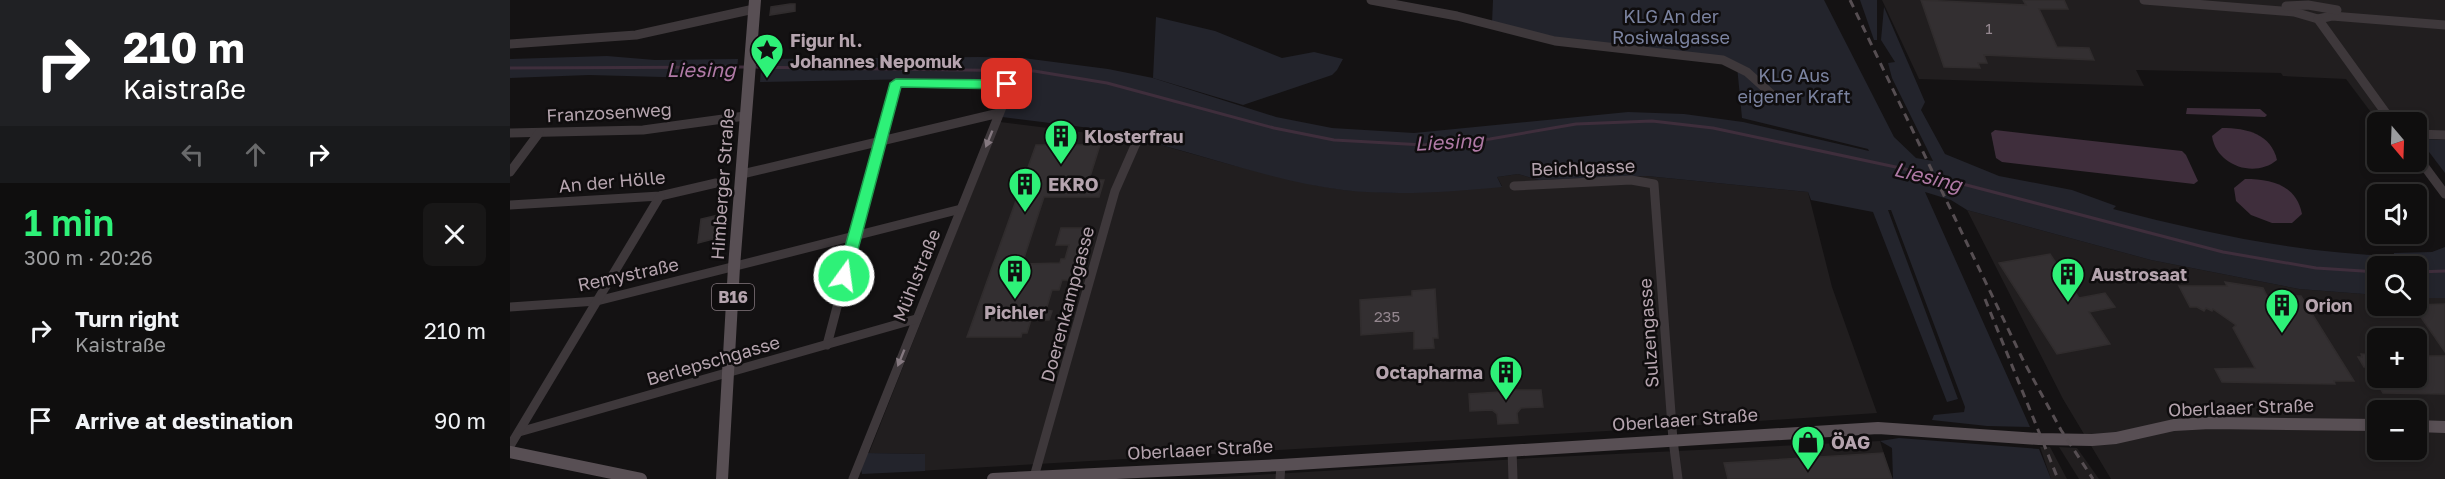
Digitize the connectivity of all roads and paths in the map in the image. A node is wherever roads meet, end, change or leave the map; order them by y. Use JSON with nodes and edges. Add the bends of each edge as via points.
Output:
{"nodes":[{"id":1,"x":1371,"y":0,"type":"edge"},
{"id":2,"x":2144,"y":0,"type":"edge"},
{"id":3,"x":2212,"y":0,"type":"edge"},
{"id":4,"x":754,"y":4,"type":"edge"},
{"id":5,"x":2305,"y":6,"type":"edge"},
{"id":6,"x":2320,"y":8,"type":"junction"},
{"id":7,"x":2321,"y":17,"type":"junction"},
{"id":8,"x":2445,"y":19,"type":"edge"},
{"id":9,"x":2445,"y":25,"type":"edge"},
{"id":10,"x":510,"y":44,"type":"edge"},
{"id":11,"x":1777,"y":99,"type":"dead end"},
{"id":12,"x":2386,"y":112,"type":"edge"},
{"id":13,"x":999,"y":114,"type":"junction"},
{"id":14,"x":745,"y":116,"type":"junction"},
{"id":15,"x":510,"y":133,"type":"edge"},
{"id":16,"x":539,"y":133,"type":"junction"},
{"id":17,"x":2427,"y":134,"type":"edge"},
{"id":18,"x":2445,"y":135,"type":"edge"},
{"id":19,"x":1137,"y":141,"type":"dead end"},
{"id":20,"x":879,"y":142,"type":"junction"},
{"id":21,"x":2427,"y":170,"type":"edge"},
{"id":22,"x":510,"y":172,"type":"edge"},
{"id":23,"x":742,"y":174,"type":"junction"},
{"id":24,"x":716,"y":183,"type":"dead end"},
{"id":25,"x":1653,"y":184,"type":"joint"},
{"id":26,"x":1514,"y":186,"type":"dead end"},
{"id":27,"x":2445,"y":194,"type":"edge"},
{"id":28,"x":660,"y":196,"type":"junction"},
{"id":29,"x":510,"y":205,"type":"edge"},
{"id":30,"x":961,"y":210,"type":"junction"},
{"id":31,"x":854,"y":236,"type":"junction"},
{"id":32,"x":734,"y":267,"type":"junction"},
{"id":33,"x":597,"y":301,"type":"junction"},
{"id":34,"x":510,"y":307,"type":"edge"},
{"id":35,"x":916,"y":319,"type":"junction"},
{"id":36,"x":827,"y":345,"type":"junction"},
{"id":37,"x":728,"y":373,"type":"junction"},
{"id":38,"x":2367,"y":425,"type":"edge"},
{"id":39,"x":2427,"y":426,"type":"edge"},
{"id":40,"x":2445,"y":427,"type":"edge"},
{"id":41,"x":519,"y":432,"type":"junction"},
{"id":42,"x":1672,"y":440,"type":"junction"},
{"id":43,"x":510,"y":446,"type":"edge"},
{"id":44,"x":1512,"y":450,"type":"junction"},
{"id":45,"x":510,"y":452,"type":"edge"},
{"id":46,"x":1281,"y":472,"type":"edge"},
{"id":47,"x":615,"y":477,"type":"edge"},
{"id":48,"x":1034,"y":477,"type":"junction"},
{"id":49,"x":641,"y":479,"type":"edge"},
{"id":50,"x":722,"y":479,"type":"edge"},
{"id":51,"x":853,"y":479,"type":"edge"},
{"id":52,"x":993,"y":479,"type":"edge"},
{"id":53,"x":1513,"y":479,"type":"edge"},
{"id":54,"x":1678,"y":479,"type":"edge"}],
"edges":[{"from":1,"to":11,"type":"street","via":[[1457,16],[1555,41],[1723,60],[1747,72]]},
{"from":2,"to":5,"type":"street"},
{"from":3,"to":5,"type":"street"},
{"from":4,"to":10,"type":"street","via":[[636,35]]},
{"from":4,"to":14,"type":"main road","name":"Himberger Straße","number":"B16"},
{"from":5,"to":6,"type":"street"},
{"from":5,"to":7,"type":"street"},
{"from":6,"to":7,"type":"street"},
{"from":6,"to":8,"type":"street"},
{"from":7,"to":9,"type":"street"},
{"from":7,"to":12,"type":"street"},
{"from":13,"to":20,"type":"street"},
{"from":13,"to":20,"type":"street","name":"Mühlstraße","via":[[1007,84],[896,83]]},
{"from":13,"to":30,"type":"street","name":"Mühlstraße","one_way":true},
{"from":14,"to":16,"type":"street","name":"Franzosenweg","via":[[643,130]]},
{"from":14,"to":23,"type":"main road","name":"Himberger Straße","number":"B16"},
{"from":15,"to":16,"type":"street","name":"Franzosenweg"},
{"from":16,"to":22,"type":"street"},
{"from":17,"to":18,"type":"street"},
{"from":19,"to":48,"type":"street","name":"Doerenkampgasse","via":[[1115,191]]},
{"from":20,"to":23,"type":"street"},
{"from":20,"to":31,"type":"street"},
{"from":21,"to":27,"type":"street"},
{"from":23,"to":32,"type":"main road","name":"Himberger Straße","number":"B16"},
{"from":24,"to":28,"type":"street","name":"An der Hölle"},
{"from":25,"to":26,"type":"street","name":"Beichlgasse","via":[[1631,180]]},
{"from":25,"to":42,"type":"street","name":"Sulzengasse"},
{"from":28,"to":29,"type":"street","name":"An der Hölle"},
{"from":28,"to":33,"type":"street"},
{"from":30,"to":31,"type":"street","name":"Remystraße"},
{"from":30,"to":35,"type":"street","name":"Mühlstraße"},
{"from":31,"to":32,"type":"street","name":"Remystraße"},
{"from":31,"to":36,"type":"street"},
{"from":32,"to":33,"type":"street","name":"Remystraße"},
{"from":32,"to":37,"type":"main road","name":"Himberger Straße","number":"B16"},
{"from":33,"to":34,"type":"street","name":"Remystraße"},
{"from":33,"to":41,"type":"street"},
{"from":35,"to":36,"type":"street","name":"Berlepschgasse"},
{"from":35,"to":51,"type":"street","name":"Mühlstraße","one_way":true},
{"from":36,"to":37,"type":"street","name":"Berlepschgasse"},
{"from":37,"to":41,"type":"street","name":"Berlepschgasse"},
{"from":37,"to":50,"type":"main road","name":"Himberger Straße","number":"B16"},
{"from":38,"to":42,"type":"main road","name":"Oberlaaer Straße","via":[[2185,424],[2095,440],[1878,428]]},
{"from":39,"to":40,"type":"main road"},
{"from":41,"to":43,"type":"street"},
{"from":42,"to":44,"type":"main road","name":"Oberlaaer Straße"},
{"from":42,"to":54,"type":"street","name":"Sulzengasse"},
{"from":44,"to":46,"type":"main road","name":"Oberlaaer Straße"},
{"from":44,"to":53,"type":"street"},
{"from":45,"to":47,"type":"main road"},
{"from":46,"to":48,"type":"main road","name":"Oberlaaer Straße"},
{"from":47,"to":49,"type":"main road"},
{"from":48,"to":52,"type":"main road","name":"Oberlaaer Straße"}]}
